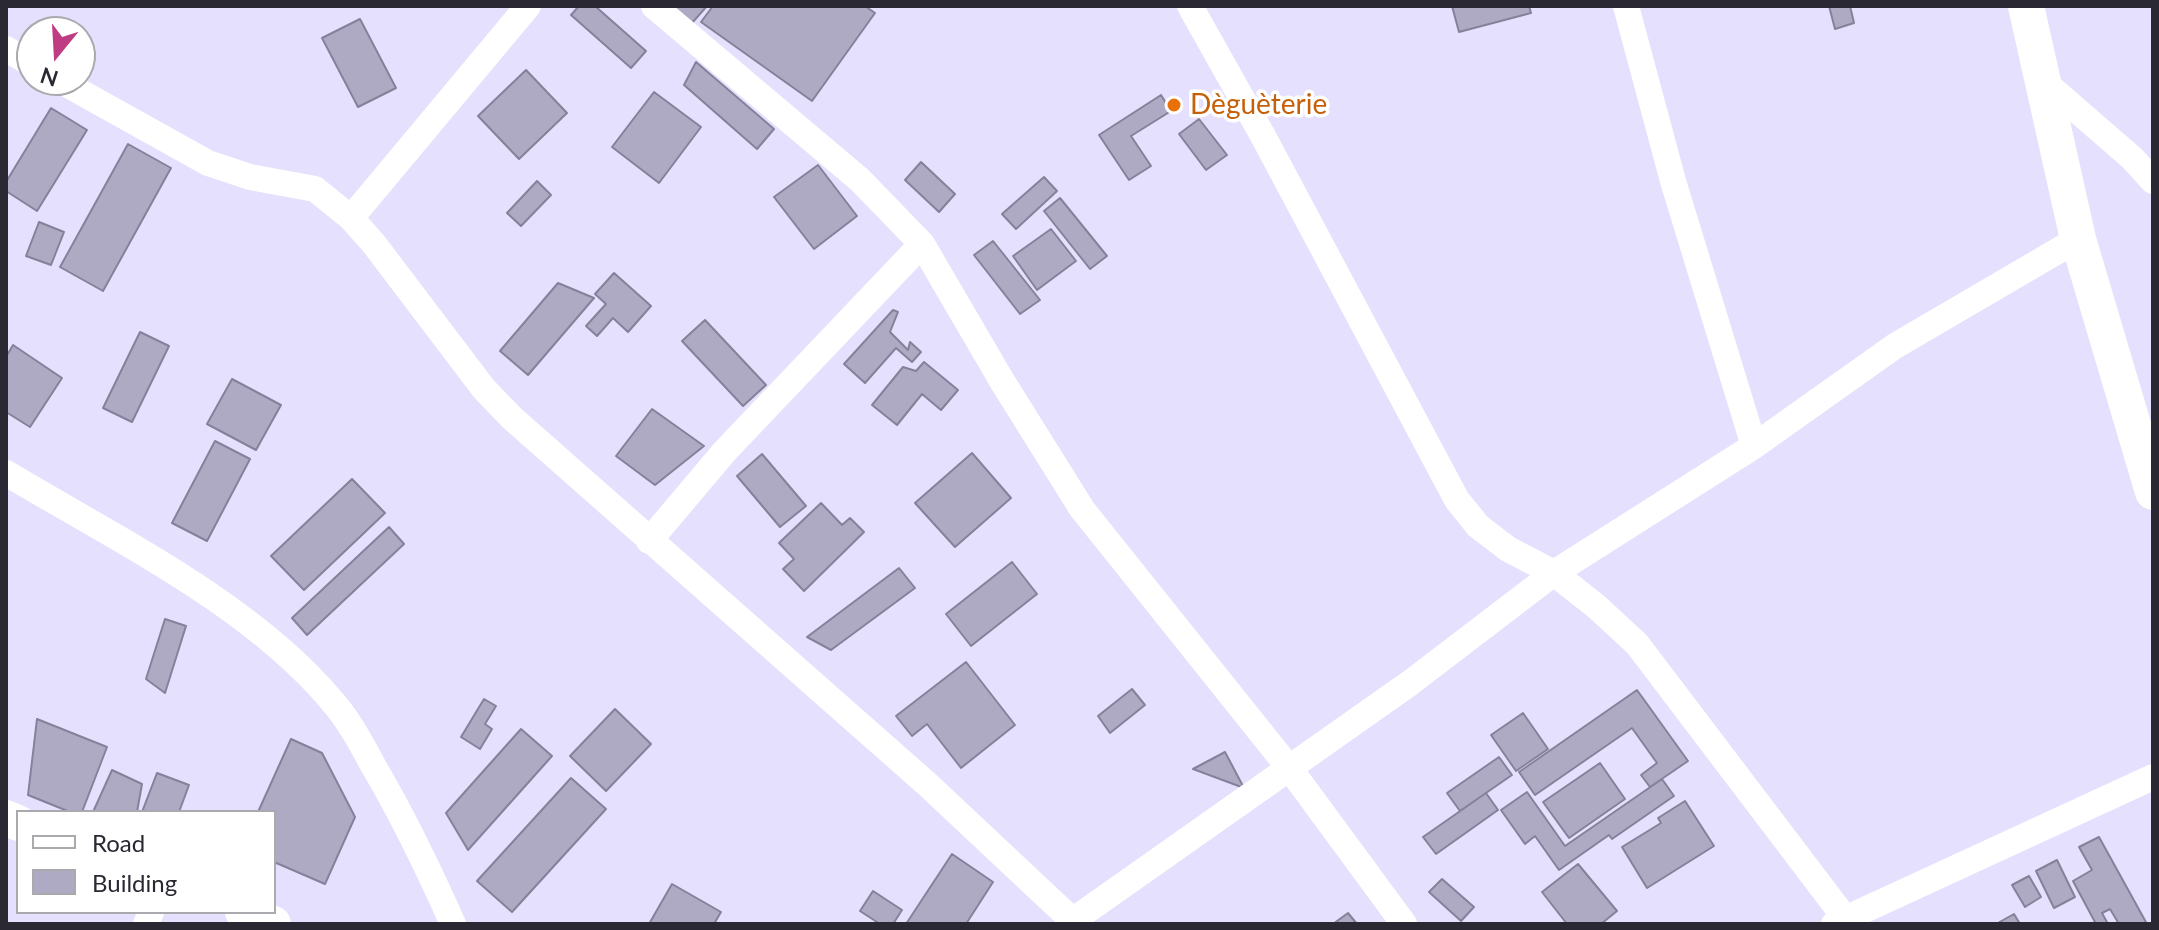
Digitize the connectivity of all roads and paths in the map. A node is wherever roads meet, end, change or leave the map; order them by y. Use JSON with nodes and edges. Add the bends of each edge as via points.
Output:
{"nodes":[{"id":1,"x":528,"y":6,"type":"edge"},
{"id":2,"x":654,"y":6,"type":"edge"},
{"id":3,"x":1190,"y":6,"type":"edge"},
{"id":4,"x":1626,"y":6,"type":"edge"},
{"id":5,"x":2026,"y":6,"type":"edge"},
{"id":6,"x":2042,"y":80,"type":"junction"},
{"id":7,"x":88,"y":96,"type":"edge"},
{"id":8,"x":2153,"y":181,"type":"edge"},
{"id":9,"x":351,"y":218,"type":"junction"},
{"id":10,"x":2078,"y":239,"type":"junction"},
{"id":11,"x":922,"y":244,"type":"junction"},
{"id":12,"x":1754,"y":446,"type":"junction"},
{"id":13,"x":6,"y":473,"type":"edge"},
{"id":14,"x":2153,"y":492,"type":"edge"},
{"id":15,"x":649,"y":541,"type":"junction"},
{"id":16,"x":1554,"y":573,"type":"junction"},
{"id":17,"x":1290,"y":769,"type":"junction"},
{"id":18,"x":2153,"y":777,"type":"edge"},
{"id":19,"x":248,"y":914,"type":"edge"},
{"id":20,"x":1840,"y":921,"type":"edge"},
{"id":21,"x":1070,"y":922,"type":"edge"},
{"id":22,"x":273,"y":924,"type":"edge"},
{"id":23,"x":453,"y":924,"type":"edge"},
{"id":24,"x":1404,"y":924,"type":"edge"}],
"edges":[{"from":1,"to":9,"type":"street"},
{"from":2,"to":11,"type":"street","via":[[860,180]]},
{"from":3,"to":16,"type":"street","via":[[1457,500],[1478,526],[1508,549]]},
{"from":4,"to":12,"type":"street"},
{"from":5,"to":6,"type":"street"},
{"from":6,"to":8,"type":"street"},
{"from":6,"to":10,"type":"street"},
{"from":7,"to":9,"type":"street","via":[[208,163],[315,189]]},
{"from":9,"to":15,"type":"street","via":[[484,389]]},
{"from":10,"to":12,"type":"street","via":[[1895,346]]},
{"from":10,"to":14,"type":"street"},
{"from":11,"to":15,"type":"street","via":[[725,451]]},
{"from":11,"to":17,"type":"street","via":[[1082,509]]},
{"from":12,"to":16,"type":"street"},
{"from":13,"to":23,"type":"street","via":[[211,595],[285,652],[333,702],[362,747],[409,827]]},
{"from":15,"to":21,"type":"street","via":[[927,784]]},
{"from":16,"to":17,"type":"street"},
{"from":16,"to":20,"type":"street","via":[[1637,644]]},
{"from":17,"to":21,"type":"street"},
{"from":17,"to":24,"type":"street"},
{"from":18,"to":20,"type":"street"},
{"from":19,"to":22,"type":"street"}]}
